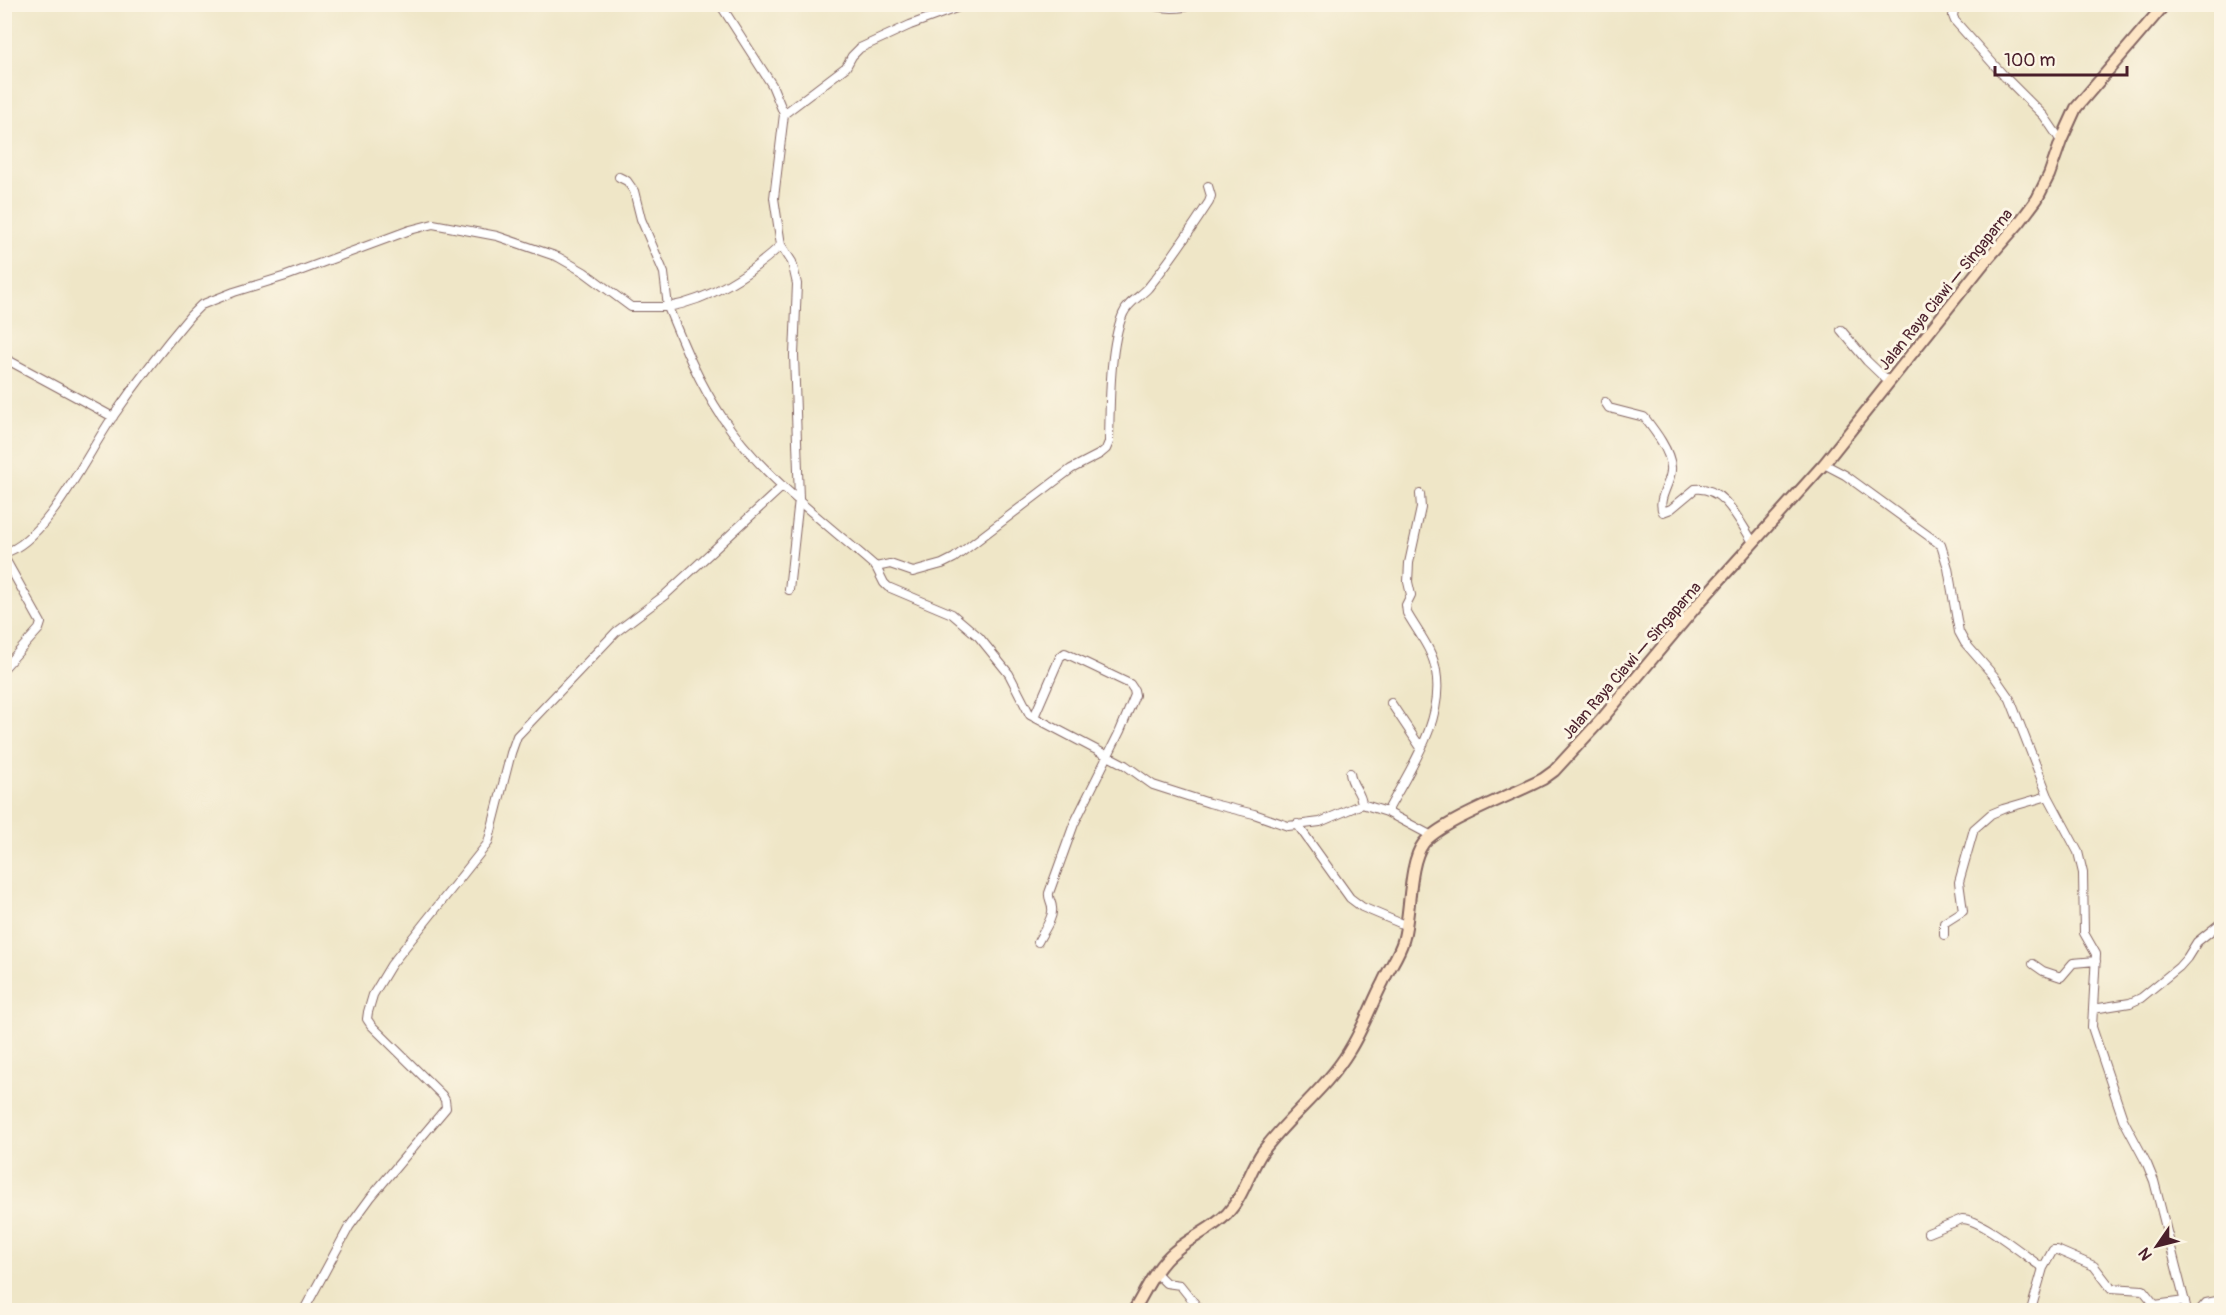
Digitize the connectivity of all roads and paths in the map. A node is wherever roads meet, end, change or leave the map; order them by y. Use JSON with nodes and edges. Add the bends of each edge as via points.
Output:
{"nodes":[{"id":1,"x":720,"y":4,"type":"edge"},
{"id":2,"x":967,"y":4,"type":"edge"},
{"id":3,"x":1145,"y":4,"type":"edge"},
{"id":4,"x":1194,"y":4,"type":"edge"},
{"id":5,"x":1955,"y":4,"type":"edge"},
{"id":6,"x":2165,"y":4,"type":"edge"},
{"id":7,"x":784,"y":114,"type":"junction"},
{"id":8,"x":2061,"y":141,"type":"junction"},
{"id":9,"x":619,"y":177,"type":"dead end"},
{"id":10,"x":1208,"y":186,"type":"dead end"},
{"id":11,"x":781,"y":245,"type":"junction"},
{"id":12,"x":668,"y":307,"type":"junction"},
{"id":13,"x":1841,"y":330,"type":"dead end"},
{"id":14,"x":4,"y":358,"type":"edge"},
{"id":15,"x":1889,"y":382,"type":"junction"},
{"id":16,"x":1605,"y":402,"type":"dead end"},
{"id":17,"x":113,"y":417,"type":"junction"},
{"id":18,"x":1824,"y":464,"type":"junction"},
{"id":19,"x":783,"y":486,"type":"junction"},
{"id":20,"x":1420,"y":494,"type":"dead end"},
{"id":21,"x":799,"y":499,"type":"junction"},
{"id":22,"x":1753,"y":542,"type":"junction"},
{"id":23,"x":4,"y":555,"type":"edge"},
{"id":24,"x":876,"y":567,"type":"junction"},
{"id":25,"x":789,"y":590,"type":"dead end"},
{"id":26,"x":4,"y":668,"type":"edge"},
{"id":27,"x":1391,"y":703,"type":"dead end"},
{"id":28,"x":1034,"y":717,"type":"junction"},
{"id":29,"x":1420,"y":747,"type":"junction"},
{"id":30,"x":1106,"y":756,"type":"junction"},
{"id":31,"x":1350,"y":773,"type":"dead end"},
{"id":32,"x":2048,"y":796,"type":"junction"},
{"id":33,"x":1362,"y":804,"type":"junction"},
{"id":34,"x":1387,"y":812,"type":"junction"},
{"id":35,"x":1297,"y":824,"type":"junction"},
{"id":36,"x":1430,"y":836,"type":"junction"},
{"id":37,"x":2222,"y":922,"type":"edge"},
{"id":38,"x":1407,"y":926,"type":"junction"},
{"id":39,"x":1944,"y":935,"type":"dead end"},
{"id":40,"x":1038,"y":942,"type":"dead end"},
{"id":41,"x":2096,"y":961,"type":"junction"},
{"id":42,"x":2033,"y":964,"type":"dead end"},
{"id":43,"x":2093,"y":1009,"type":"junction"},
{"id":44,"x":1928,"y":1233,"type":"dead end"},
{"id":45,"x":2043,"y":1268,"type":"junction"},
{"id":46,"x":1156,"y":1273,"type":"junction"},
{"id":47,"x":2222,"y":1300,"type":"edge"},
{"id":48,"x":2185,"y":1301,"type":"junction"},
{"id":49,"x":304,"y":1311,"type":"edge"},
{"id":50,"x":1134,"y":1311,"type":"edge"},
{"id":51,"x":1200,"y":1311,"type":"edge"},
{"id":52,"x":2031,"y":1311,"type":"edge"},
{"id":53,"x":2187,"y":1311,"type":"edge"},
{"id":54,"x":2200,"y":1311,"type":"edge"}],
"edges":[{"from":1,"to":7,"type":"street","via":[[772,85]]},
{"from":2,"to":7,"type":"street","via":[[860,48],[840,72]]},
{"from":3,"to":4,"type":"street"},
{"from":5,"to":8,"type":"street","via":[[1955,21],[2044,116]]},
{"from":6,"to":8,"type":"main road","name":"Jalan Raya Ciawi — Singaparna","via":[[2076,108]]},
{"from":7,"to":11,"type":"street","via":[[774,198]]},
{"from":8,"to":15,"type":"main road","name":"Jalan Raya Ciawi — Singaparna","via":[[2037,199]]},
{"from":9,"to":12,"type":"street","via":[[634,191],[641,219],[664,273]]},
{"from":10,"to":24,"type":"street","via":[[1209,202],[1159,273],[1123,314],[1111,377],[1106,449],[1071,470],[954,558],[913,572],[890,564]]},
{"from":11,"to":12,"type":"street","via":[[722,286],[687,303]]},
{"from":11,"to":21,"type":"street","via":[[792,262],[797,284],[794,355]]},
{"from":12,"to":17,"type":"street","via":[[631,307],[558,257],[496,236],[433,224],[378,240],[201,305]]},
{"from":12,"to":19,"type":"street","via":[[705,390],[723,419]]},
{"from":13,"to":15,"type":"street"},
{"from":14,"to":17,"type":"street"},
{"from":15,"to":18,"type":"main road","name":"Jalan Raya Ciawi — Singaparna"},
{"from":16,"to":22,"type":"street","via":[[1609,408],[1644,417],[1669,457],[1671,475],[1661,505],[1663,512],[1695,489],[1705,489],[1722,498]]},
{"from":17,"to":23,"type":"street","via":[[32,536]]},
{"from":18,"to":22,"type":"main road","name":"Jalan Raya Ciawi — Singaparna"},
{"from":18,"to":32,"type":"street","via":[[1941,545],[1959,632],[2010,699]]},
{"from":19,"to":21,"type":"street"},
{"from":19,"to":49,"type":"street","via":[[665,595],[616,632],[517,736],[488,843],[391,965],[373,994],[368,1012],[371,1025],[442,1095],[446,1108],[349,1227]]},
{"from":20,"to":29,"type":"street","via":[[1408,582],[1411,595],[1406,605],[1437,672],[1431,725]]},
{"from":21,"to":24,"type":"street"},
{"from":21,"to":25,"type":"street"},
{"from":22,"to":36,"type":"main road","name":"Jalan Raya Ciawi — Singaparna","via":[[1554,771]]},
{"from":23,"to":26,"type":"street","via":[[41,623]]},
{"from":24,"to":28,"type":"street","via":[[888,587],[952,614],[980,637],[1010,674]]},
{"from":27,"to":29,"type":"street"},
{"from":28,"to":30,"type":"street"},
{"from":28,"to":30,"type":"street","via":[[1064,654],[1131,684],[1135,695]]},
{"from":29,"to":34,"type":"street"},
{"from":30,"to":35,"type":"street","via":[[1153,785],[1288,826]]},
{"from":30,"to":40,"type":"street","via":[[1066,845],[1048,897],[1053,908],[1051,915]]},
{"from":31,"to":33,"type":"street"},
{"from":32,"to":39,"type":"street","via":[[1991,814],[1974,829],[1959,882],[1963,911],[1944,923]]},
{"from":32,"to":41,"type":"street","via":[[2081,863],[2084,933]]},
{"from":33,"to":34,"type":"street"},
{"from":33,"to":35,"type":"street","via":[[1320,822]]},
{"from":34,"to":36,"type":"street"},
{"from":35,"to":38,"type":"street","via":[[1350,898]]},
{"from":36,"to":38,"type":"main road","via":[[1417,855]]},
{"from":37,"to":43,"type":"street","via":[[2197,942],[2179,967],[2141,998]]},
{"from":38,"to":46,"type":"main road","via":[[1403,943],[1348,1054],[1262,1153],[1226,1214],[1173,1252]]},
{"from":41,"to":42,"type":"street","via":[[2073,963],[2061,976]]},
{"from":41,"to":43,"type":"street"},
{"from":43,"to":48,"type":"street","via":[[2092,1027],[2098,1048],[2123,1119],[2154,1181]]},
{"from":44,"to":45,"type":"street","via":[[1962,1218],[1971,1220]]},
{"from":45,"to":48,"type":"street","via":[[2053,1250],[2057,1250],[2094,1266],[2111,1288],[2143,1290],[2156,1305]]},
{"from":45,"to":52,"type":"street"},
{"from":46,"to":50,"type":"main road"},
{"from":46,"to":51,"type":"street","via":[[1166,1283],[1180,1285]]},
{"from":47,"to":54,"type":"street","via":[[2206,1303]]},
{"from":48,"to":53,"type":"street"}]}
